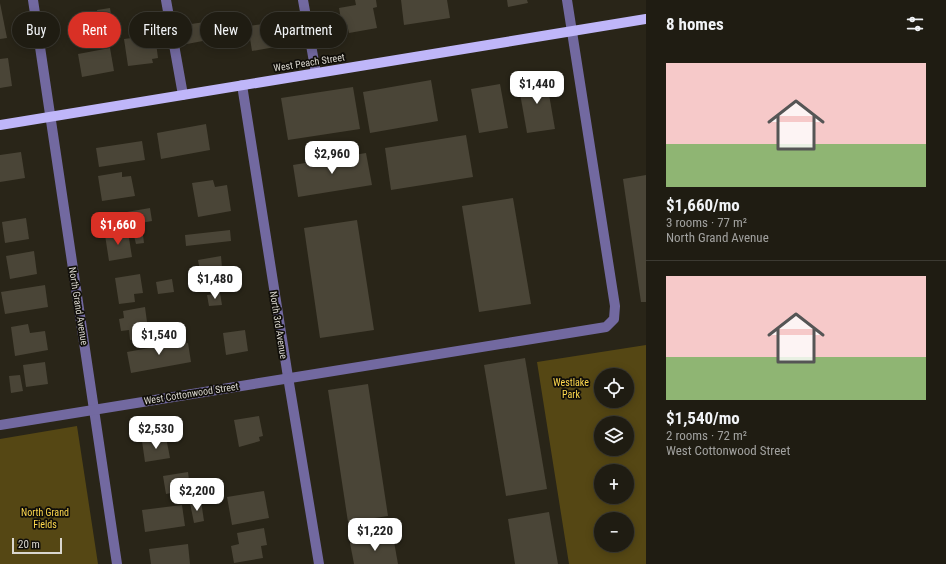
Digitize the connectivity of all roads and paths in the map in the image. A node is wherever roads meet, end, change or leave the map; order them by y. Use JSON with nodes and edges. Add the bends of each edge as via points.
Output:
{"nodes":[{"id":1,"x":33,"y":0,"type":"edge"},
{"id":2,"x":166,"y":0,"type":"edge"},
{"id":3,"x":303,"y":0,"type":"edge"},
{"id":4,"x":567,"y":0,"type":"edge"},
{"id":5,"x":646,"y":19,"type":"edge"},
{"id":6,"x":573,"y":31,"type":"junction"},
{"id":7,"x":316,"y":73,"type":"junction"},
{"id":8,"x":242,"y":85,"type":"junction"},
{"id":9,"x":183,"y":95,"type":"junction"},
{"id":10,"x":51,"y":117,"type":"junction"},
{"id":11,"x":0,"y":125,"type":"edge"},
{"id":12,"x":288,"y":378,"type":"junction"},
{"id":13,"x":95,"y":409,"type":"junction"},
{"id":14,"x":0,"y":425,"type":"edge"},
{"id":15,"x":117,"y":564,"type":"edge"},
{"id":16,"x":319,"y":564,"type":"edge"}],
"edges":[{"from":1,"to":10,"type":"street","name":"North Grand Avenue"},
{"from":2,"to":9,"type":"street"},
{"from":3,"to":7,"type":"street"},
{"from":4,"to":6,"type":"street","name":"West Cottonwood Street"},
{"from":5,"to":6,"type":"main road","name":"West Peach Street"},
{"from":6,"to":7,"type":"main road","name":"West Peach Street"},
{"from":6,"to":12,"type":"street","name":"West Cottonwood Street","via":[[616,306],[614,319],[606,327]]},
{"from":7,"to":8,"type":"main road","name":"West Peach Street"},
{"from":8,"to":9,"type":"main road","name":"West Peach Street"},
{"from":8,"to":12,"type":"street","name":"North 3rd Avenue"},
{"from":9,"to":10,"type":"main road","name":"West Peach Street"},
{"from":10,"to":11,"type":"main road","name":"West Peach Street"},
{"from":10,"to":13,"type":"street","name":"North Grand Avenue"},
{"from":12,"to":13,"type":"street","name":"West Cottonwood Street"},
{"from":12,"to":16,"type":"street","name":"North 3rd Avenue"},
{"from":13,"to":14,"type":"street","name":"West Cottonwood Street"},
{"from":13,"to":15,"type":"street","name":"North Grand Avenue"}]}
